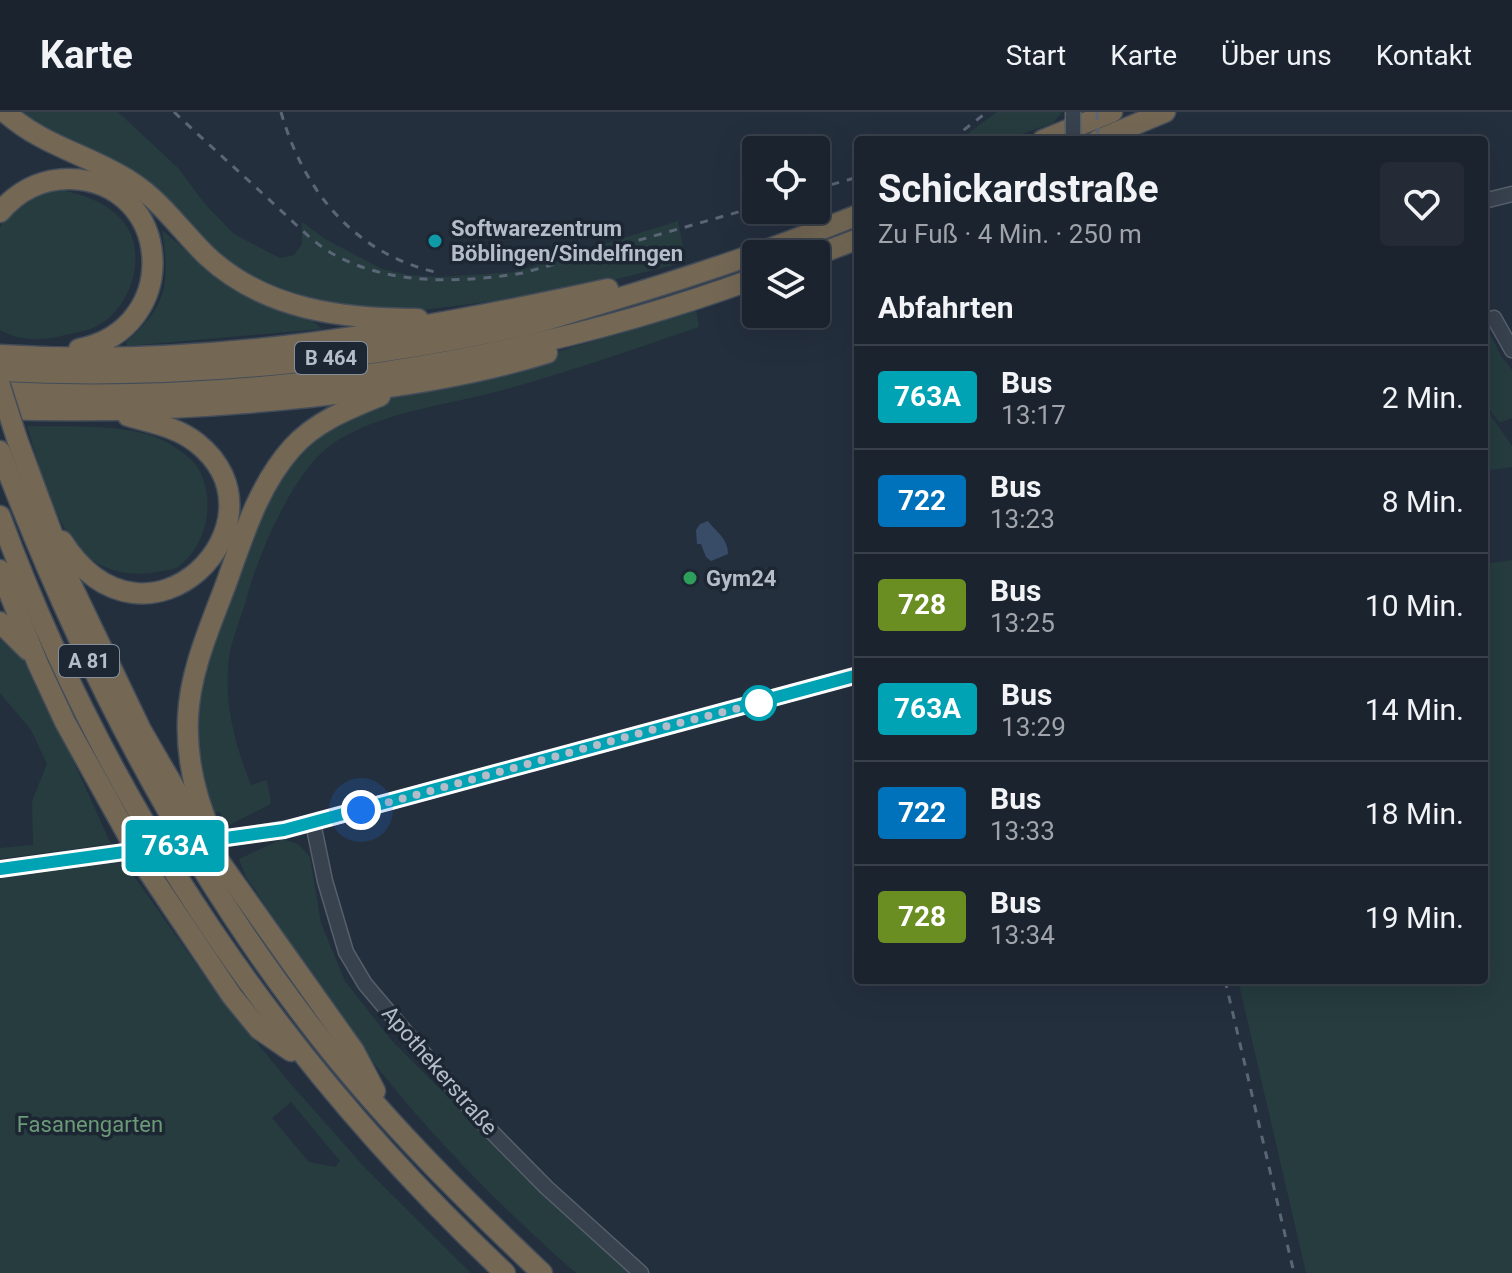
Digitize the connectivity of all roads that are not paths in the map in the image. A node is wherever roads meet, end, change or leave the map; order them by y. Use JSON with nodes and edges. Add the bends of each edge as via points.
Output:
{"nodes":[{"id":1,"x":5,"y":112,"type":"edge"},
{"id":2,"x":1073,"y":112,"type":"edge"},
{"id":3,"x":1112,"y":112,"type":"edge"},
{"id":4,"x":1165,"y":112,"type":"edge"},
{"id":5,"x":1053,"y":136,"type":"edge"},
{"id":6,"x":1073,"y":136,"type":"edge"},
{"id":7,"x":1108,"y":136,"type":"edge"},
{"id":8,"x":1512,"y":194,"type":"edge"},
{"id":9,"x":1488,"y":200,"type":"edge"},
{"id":10,"x":0,"y":212,"type":"edge"},
{"id":11,"x":854,"y":216,"type":"edge"},
{"id":12,"x":854,"y":241,"type":"edge"},
{"id":13,"x":830,"y":250,"type":"edge"},
{"id":14,"x":742,"y":283,"type":"edge"},
{"id":15,"x":655,"y":287,"type":"junction"},
{"id":16,"x":645,"y":314,"type":"junction"},
{"id":17,"x":1494,"y":318,"type":"dead end"},
{"id":18,"x":446,"y":320,"type":"junction"},
{"id":19,"x":1512,"y":350,"type":"edge"},
{"id":20,"x":0,"y":355,"type":"edge"},
{"id":21,"x":51,"y":357,"type":"junction"},
{"id":22,"x":0,"y":371,"type":"edge"},
{"id":23,"x":406,"y":386,"type":"junction"},
{"id":24,"x":0,"y":389,"type":"edge"},
{"id":25,"x":0,"y":409,"type":"edge"},
{"id":26,"x":109,"y":410,"type":"junction"},
{"id":27,"x":8,"y":445,"type":"edge"},
{"id":28,"x":40,"y":504,"type":"junction"},
{"id":29,"x":0,"y":516,"type":"edge"},
{"id":30,"x":0,"y":570,"type":"edge"},
{"id":31,"x":0,"y":622,"type":"edge"},
{"id":32,"x":38,"y":664,"type":"junction"},
{"id":33,"x":854,"y":676,"type":"edge"},
{"id":34,"x":313,"y":823,"type":"junction"},
{"id":35,"x":230,"y":838,"type":"dead end"},
{"id":36,"x":122,"y":853,"type":"dead end"},
{"id":37,"x":0,"y":869,"type":"edge"},
{"id":38,"x":229,"y":874,"type":"junction"},
{"id":39,"x":311,"y":1067,"type":"junction"},
{"id":40,"x":386,"y":1116,"type":"junction"},
{"id":41,"x":505,"y":1273,"type":"edge"},
{"id":42,"x":542,"y":1273,"type":"edge"},
{"id":43,"x":641,"y":1273,"type":"edge"}],
"edges":[{"from":1,"to":18,"type":"highway","via":[[45,141],[136,185],[210,259],[266,295],[337,315]]},
{"from":2,"to":6,"type":"street","bridge":true},
{"from":3,"to":5,"type":"highway"},
{"from":4,"to":7,"type":"highway"},
{"from":8,"to":9,"type":"street"},
{"from":10,"to":21,"type":"highway","via":[[29,188],[53,180],[80,180],[119,195],[148,236],[152,281],[134,319],[104,342]]},
{"from":11,"to":15,"type":"highway","number":"B 464"},
{"from":12,"to":13,"type":"highway"},
{"from":14,"to":16,"type":"highway","number":"B 464"},
{"from":15,"to":18,"type":"highway","number":"B 464","via":[[633,283]]},
{"from":15,"to":22,"type":"highway","number":"B 464","via":[[521,326],[319,360],[139,373]]},
{"from":16,"to":23,"type":"highway","number":"B 464","via":[[519,362]]},
{"from":16,"to":24,"type":"highway","number":"B 464","via":[[527,345],[322,379],[169,392]]},
{"from":17,"to":19,"type":"street"},
{"from":18,"to":21,"type":"highway","number":"B 464","via":[[279,348]]},
{"from":20,"to":21,"type":"highway","number":"B 464"},
{"from":23,"to":26,"type":"highway","number":"B 464"},
{"from":23,"to":38,"type":"highway","via":[[347,409],[309,432],[280,462],[258,501],[217,608],[191,688],[188,734],[196,791]]},
{"from":24,"to":27,"type":"highway","bridge":true},
{"from":25,"to":26,"type":"highway","number":"B 464"},
{"from":26,"to":28,"type":"highway","via":[[179,433],[215,463],[228,504],[224,534],[210,561],[164,591],[132,593],[112,587],[78,564]]},
{"from":27,"to":28,"type":"highway"},
{"from":27,"to":40,"type":"highway","number":"A 81","via":[[38,548],[83,649],[196,861],[302,1013]]},
{"from":28,"to":38,"type":"highway","via":[[78,601],[131,711],[190,817]]},
{"from":29,"to":39,"type":"highway","number":"A 81","via":[[57,657],[137,813],[215,937]]},
{"from":30,"to":32,"type":"highway"},
{"from":31,"to":32,"type":"highway"},
{"from":32,"to":39,"type":"highway","via":[[112,810],[188,933],[259,1029]]},
{"from":33,"to":34,"type":"street"},
{"from":34,"to":35,"type":"street"},
{"from":34,"to":43,"type":"street","name":"Apothekerstraße","via":[[346,952],[365,984],[481,1121]]},
{"from":36,"to":37,"type":"street"},
{"from":38,"to":40,"type":"highway","via":[[354,1051]]},
{"from":39,"to":41,"type":"highway","number":"A 81","via":[[398,1166]]},
{"from":40,"to":42,"type":"highway","number":"A 81"}]}
